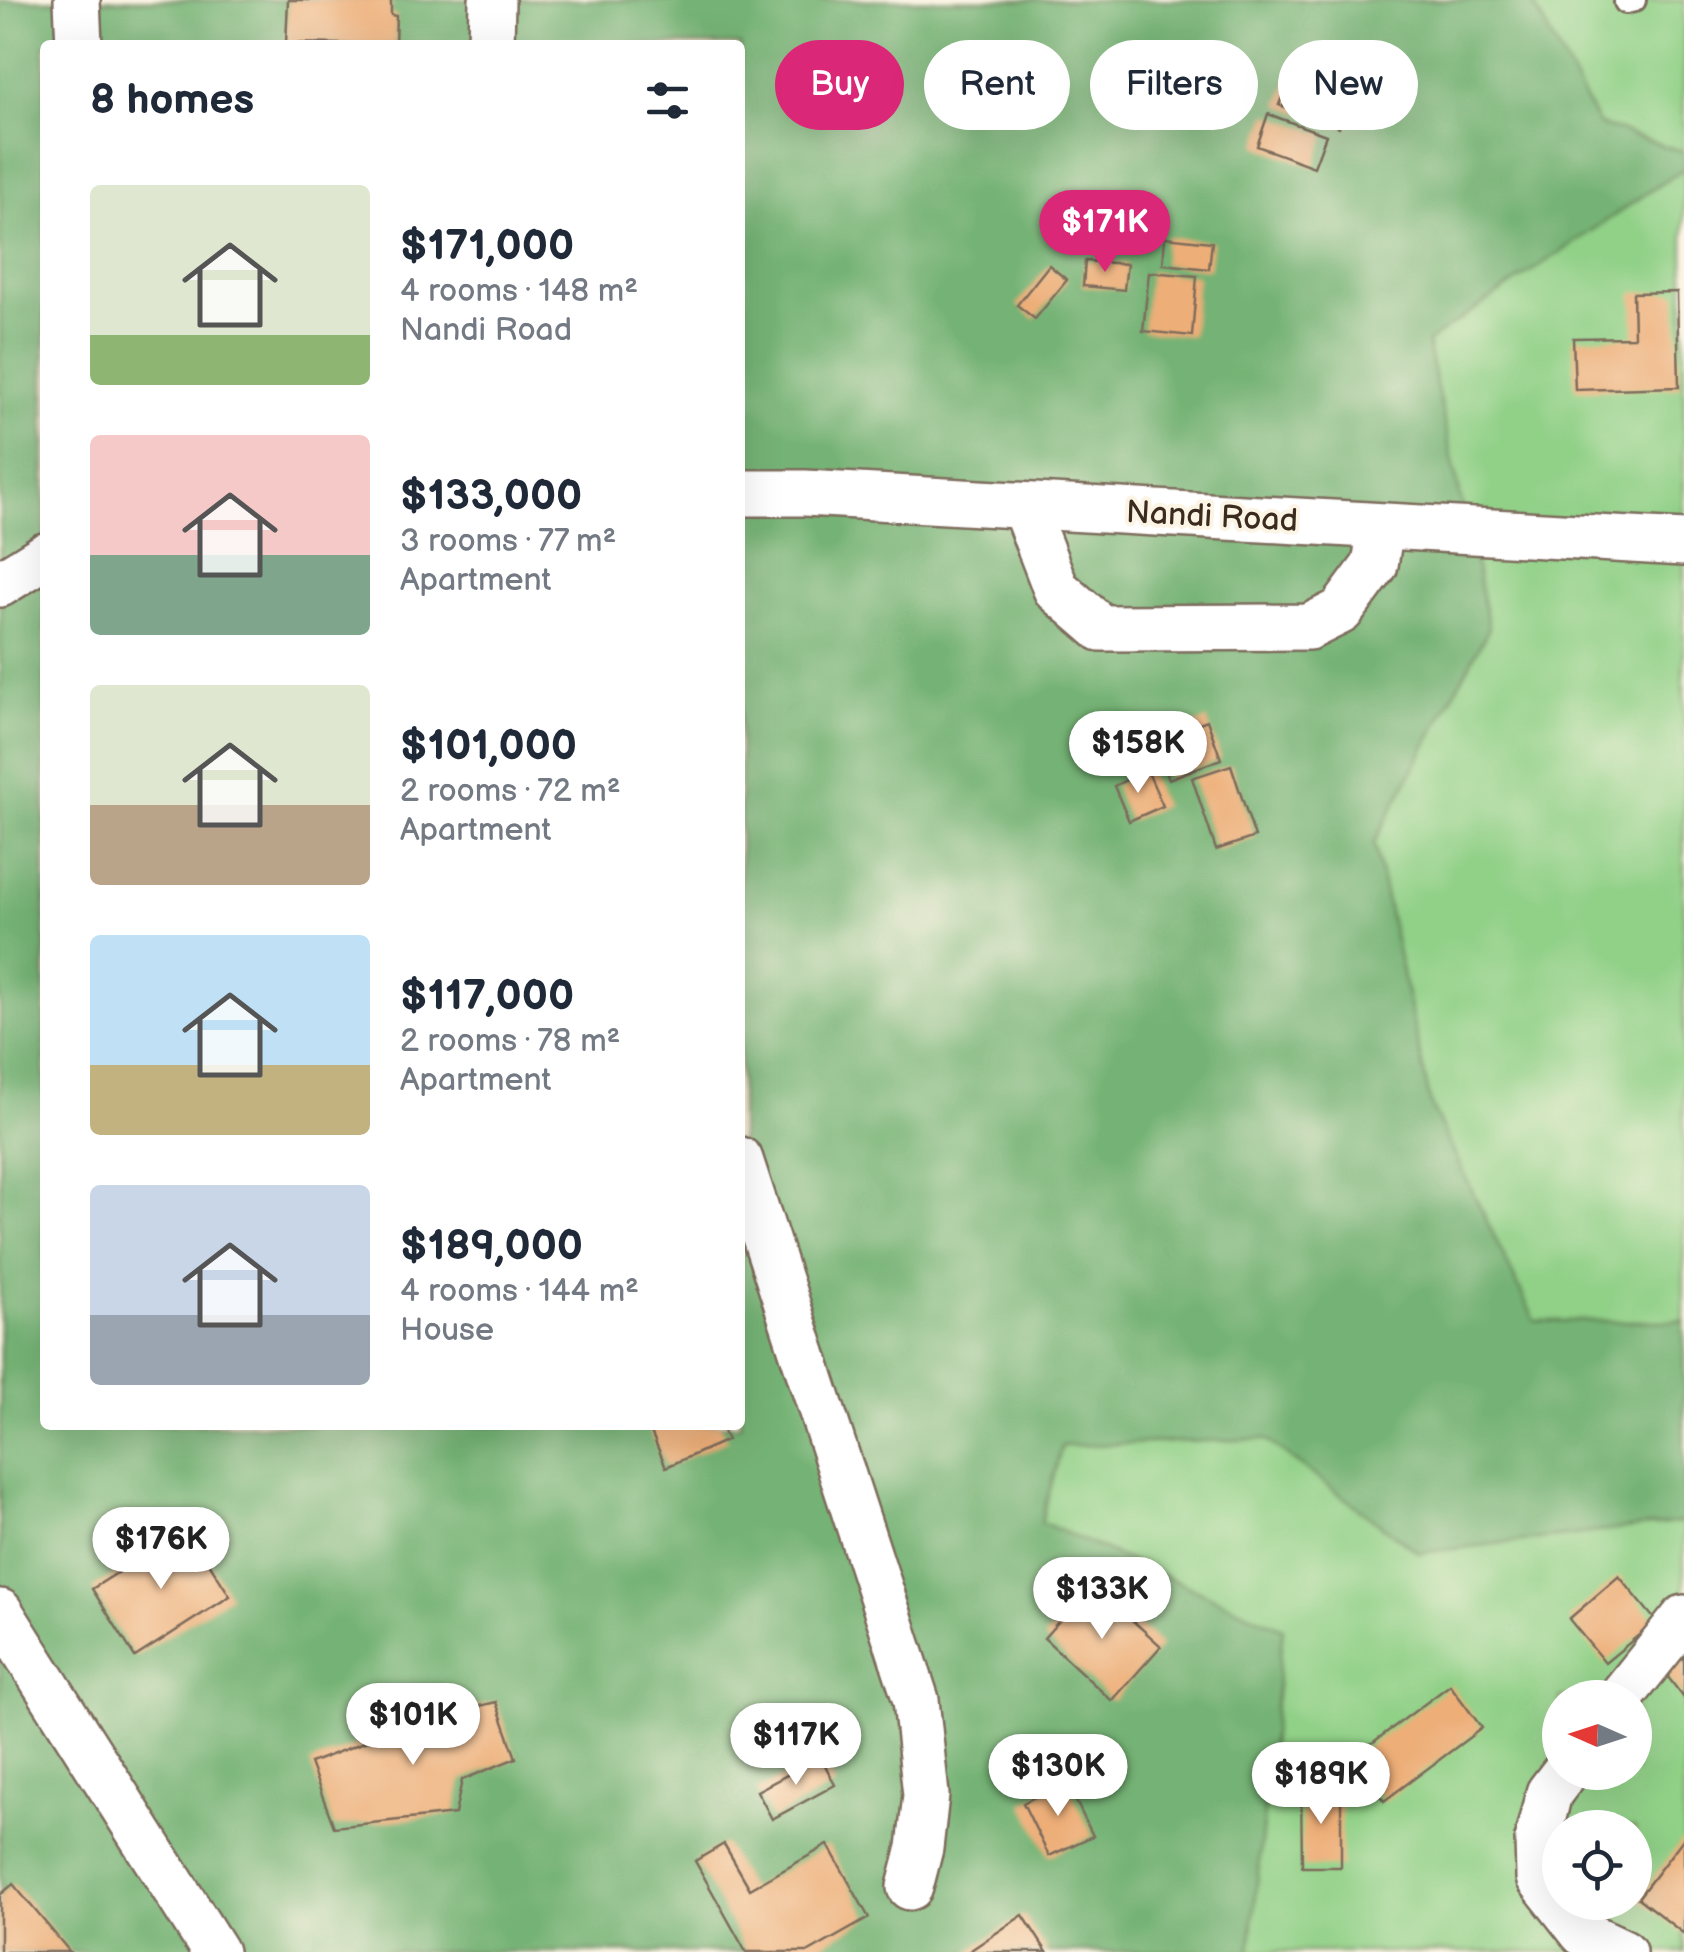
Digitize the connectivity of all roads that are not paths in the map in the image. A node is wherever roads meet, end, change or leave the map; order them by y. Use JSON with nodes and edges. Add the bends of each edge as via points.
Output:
{"nodes":[{"id":1,"x":76,"y":0,"type":"edge"},
{"id":2,"x":492,"y":0,"type":"edge"},
{"id":3,"x":78,"y":40,"type":"edge"},
{"id":4,"x":491,"y":40,"type":"edge"},
{"id":5,"x":745,"y":493,"type":"edge"},
{"id":6,"x":1024,"y":506,"type":"junction"},
{"id":7,"x":1381,"y":526,"type":"junction"},
{"id":8,"x":1684,"y":543,"type":"edge"},
{"id":9,"x":40,"y":559,"type":"edge"},
{"id":10,"x":0,"y":584,"type":"edge"},
{"id":11,"x":745,"y":1175,"type":"edge"},
{"id":12,"x":0,"y":1612,"type":"edge"},
{"id":13,"x":1684,"y":1618,"type":"edge"},
{"id":14,"x":1634,"y":1680,"type":"edge"},
{"id":15,"x":1552,"y":1790,"type":"edge"},
{"id":16,"x":910,"y":1887,"type":"dead end"},
{"id":17,"x":215,"y":1952,"type":"edge"},
{"id":18,"x":1623,"y":1952,"type":"edge"}],
"edges":[{"from":1,"to":3,"type":"street"},
{"from":2,"to":4,"type":"street"},
{"from":5,"to":6,"type":"street","name":"Nandi Road"},
{"from":6,"to":7,"type":"street","name":"Nandi Road"},
{"from":6,"to":7,"type":"street","via":[[1056,589],[1101,628],[1309,626],[1341,611],[1375,565]]},
{"from":7,"to":8,"type":"street","name":"Nandi Road"},
{"from":9,"to":10,"type":"street"},
{"from":11,"to":16,"type":"street","via":[[916,1700],[926,1795]]},
{"from":12,"to":17,"type":"street"},
{"from":13,"to":14,"type":"street"},
{"from":15,"to":18,"type":"street","via":[[1538,1836],[1539,1877],[1582,1933]]}]}
